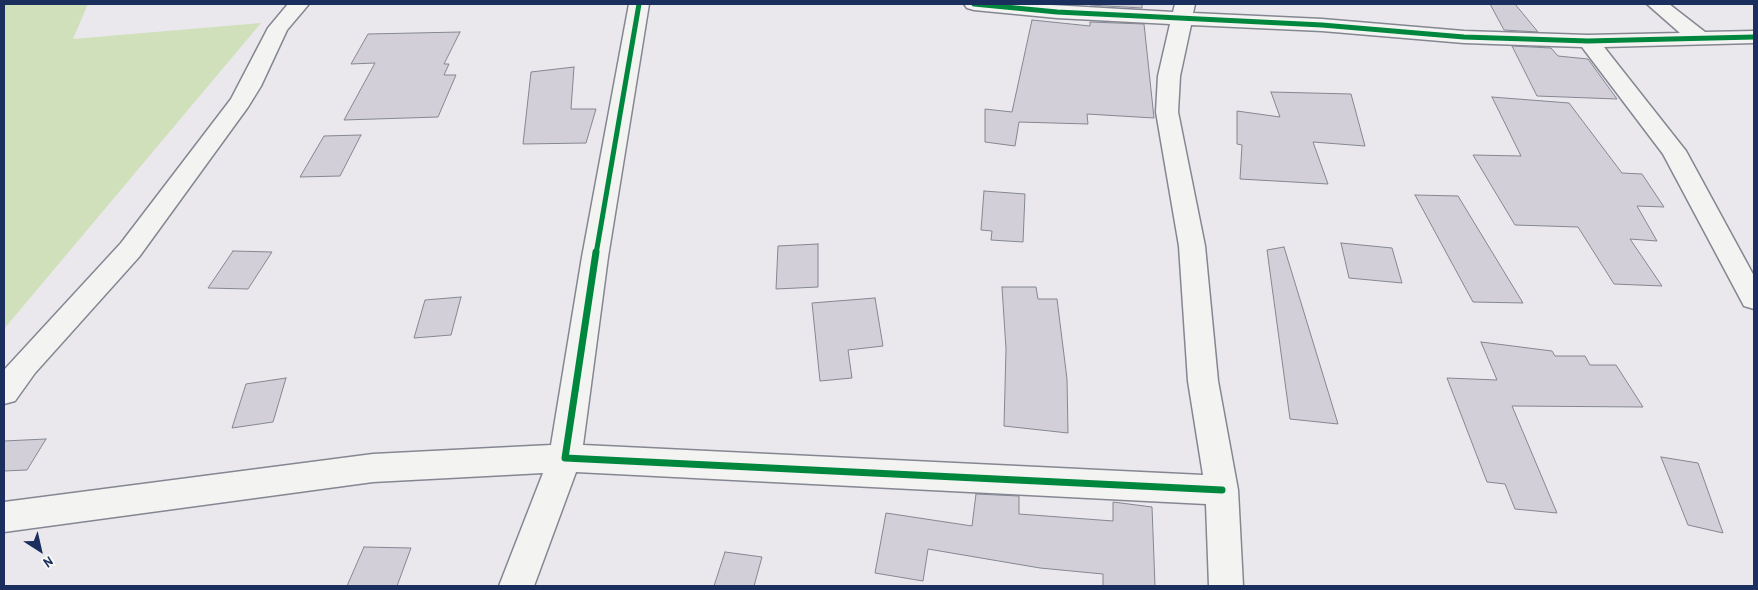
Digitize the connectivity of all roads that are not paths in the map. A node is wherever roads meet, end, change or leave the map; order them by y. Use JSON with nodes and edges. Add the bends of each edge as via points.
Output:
{"nodes":[{"id":1,"x":300,"y":4,"type":"edge"},
{"id":2,"x":639,"y":4,"type":"edge"},
{"id":3,"x":974,"y":4,"type":"edge"},
{"id":4,"x":1657,"y":4,"type":"edge"},
{"id":5,"x":1184,"y":10,"type":"edge"},
{"id":6,"x":1698,"y":37,"type":"junction"},
{"id":7,"x":1754,"y":37,"type":"edge"},
{"id":8,"x":1588,"y":41,"type":"junction"},
{"id":9,"x":1754,"y":299,"type":"edge"},
{"id":10,"x":4,"y":392,"type":"edge"},
{"id":11,"x":565,"y":458,"type":"junction"},
{"id":12,"x":1222,"y":490,"type":"junction"},
{"id":13,"x":4,"y":517,"type":"edge"},
{"id":14,"x":517,"y":586,"type":"edge"},
{"id":15,"x":1226,"y":586,"type":"edge"}],
"edges":[{"from":1,"to":10,"type":"street","via":[[278,28],[240,102],[130,250]]},
{"from":2,"to":11,"type":"street","via":[[595,257]]},
{"from":3,"to":5,"type":"street","via":[[1058,12]]},
{"from":4,"to":6,"type":"street"},
{"from":5,"to":8,"type":"street","via":[[1464,37]]},
{"from":5,"to":12,"type":"street","via":[[1169,76],[1166,112],[1192,246],[1203,381]]},
{"from":6,"to":7,"type":"street"},
{"from":6,"to":8,"type":"street"},
{"from":8,"to":9,"type":"street","via":[[1674,151]]},
{"from":11,"to":12,"type":"street"},
{"from":11,"to":13,"type":"street","via":[[373,468]]},
{"from":11,"to":14,"type":"street"},
{"from":12,"to":15,"type":"street"}]}
